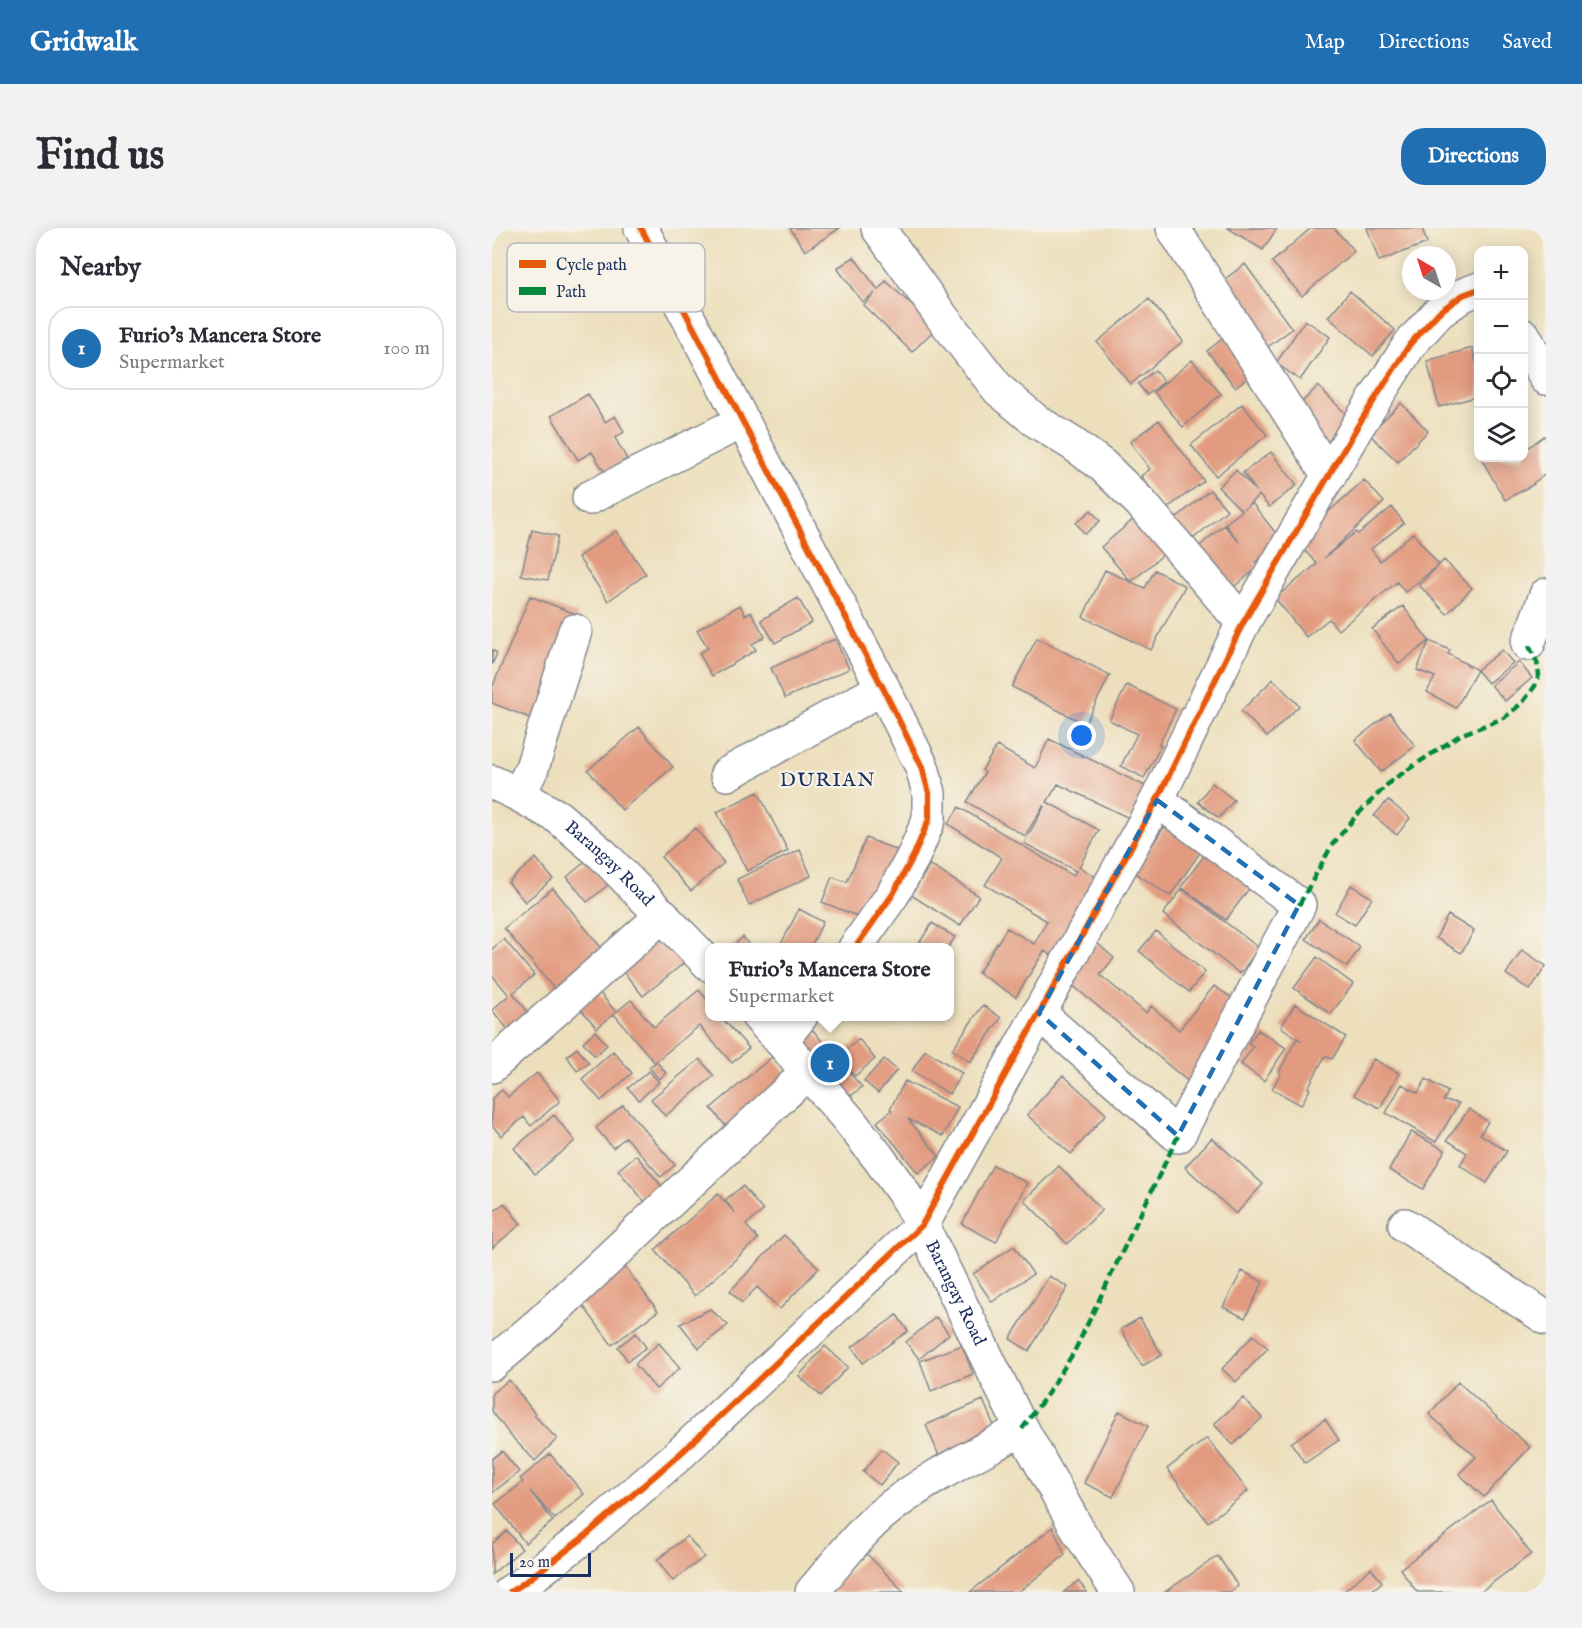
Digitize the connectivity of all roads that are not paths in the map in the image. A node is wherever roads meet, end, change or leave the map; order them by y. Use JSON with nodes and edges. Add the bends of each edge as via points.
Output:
{"nodes":[{"id":1,"x":641,"y":228,"type":"edge"},
{"id":2,"x":878,"y":228,"type":"edge"},
{"id":3,"x":1173,"y":228,"type":"edge"},
{"id":4,"x":649,"y":243,"type":"edge"},
{"id":5,"x":1474,"y":292,"type":"edge"},
{"id":6,"x":685,"y":312,"type":"edge"},
{"id":7,"x":1528,"y":344,"type":"edge"},
{"id":8,"x":1546,"y":378,"type":"edge"},
{"id":9,"x":742,"y":421,"type":"junction"},
{"id":10,"x":1329,"y":476,"type":"junction"},
{"id":11,"x":589,"y":498,"type":"dead end"},
{"id":12,"x":1546,"y":595,"type":"edge"},
{"id":13,"x":1243,"y":622,"type":"junction"},
{"id":14,"x":575,"y":631,"type":"dead end"},
{"id":15,"x":1528,"y":644,"type":"dead end"},
{"id":16,"x":883,"y":688,"type":"junction"},
{"id":17,"x":727,"y":774,"type":"dead end"},
{"id":18,"x":506,"y":788,"type":"edge"},
{"id":19,"x":1157,"y":800,"type":"junction"},
{"id":20,"x":663,"y":915,"type":"junction"},
{"id":21,"x":859,"y":943,"type":"edge"},
{"id":22,"x":705,"y":960,"type":"edge"},
{"id":23,"x":1039,"y":1012,"type":"junction"},
{"id":24,"x":769,"y":1021,"type":"edge"},
{"id":25,"x":791,"y":1029,"type":"edge"},
{"id":26,"x":492,"y":1066,"type":"edge"},
{"id":27,"x":808,"y":1072,"type":"junction"},
{"id":28,"x":922,"y":1225,"type":"junction"},
{"id":29,"x":1405,"y":1225,"type":"dead end"},
{"id":30,"x":1546,"y":1318,"type":"edge"},
{"id":31,"x":492,"y":1364,"type":"edge"},
{"id":32,"x":1022,"y":1429,"type":"junction"},
{"id":33,"x":510,"y":1592,"type":"edge"},
{"id":34,"x":812,"y":1592,"type":"edge"},
{"id":35,"x":1118,"y":1592,"type":"edge"}],
"edges":[{"from":1,"to":4,"type":"street"},
{"from":2,"to":13,"type":"street","via":[[999,390],[1036,421],[1102,465],[1140,502]]},
{"from":3,"to":10,"type":"street"},
{"from":5,"to":10,"type":"street","via":[[1439,312],[1410,344]]},
{"from":6,"to":9,"type":"street"},
{"from":7,"to":8,"type":"street"},
{"from":9,"to":11,"type":"street"},
{"from":9,"to":16,"type":"street"},
{"from":10,"to":13,"type":"street"},
{"from":12,"to":15,"type":"street"},
{"from":13,"to":19,"type":"street"},
{"from":14,"to":18,"type":"street","via":[[532,768]]},
{"from":16,"to":17,"type":"street"},
{"from":16,"to":21,"type":"street","via":[[922,767],[929,793],[929,819],[893,894]]},
{"from":18,"to":20,"type":"street","name":"Barangay Road","via":[[558,817]]},
{"from":19,"to":23,"type":"street"},
{"from":19,"to":23,"type":"street","via":[[1299,905],[1178,1137]]},
{"from":20,"to":22,"type":"street","name":"Barangay Road"},
{"from":20,"to":26,"type":"street"},
{"from":23,"to":28,"type":"street"},
{"from":24,"to":25,"type":"street","name":"Barangay Road"},
{"from":25,"to":27,"type":"street","name":"Barangay Road"},
{"from":27,"to":28,"type":"street","name":"Barangay Road","via":[[878,1157]]},
{"from":27,"to":31,"type":"street"},
{"from":28,"to":32,"type":"street","name":"Barangay Road"},
{"from":28,"to":33,"type":"street","via":[[681,1454],[584,1537]]},
{"from":29,"to":30,"type":"street"},
{"from":32,"to":34,"type":"street","via":[[919,1486],[885,1511]]},
{"from":32,"to":35,"type":"street","name":"Barangay Road","via":[[1079,1532]]}]}
